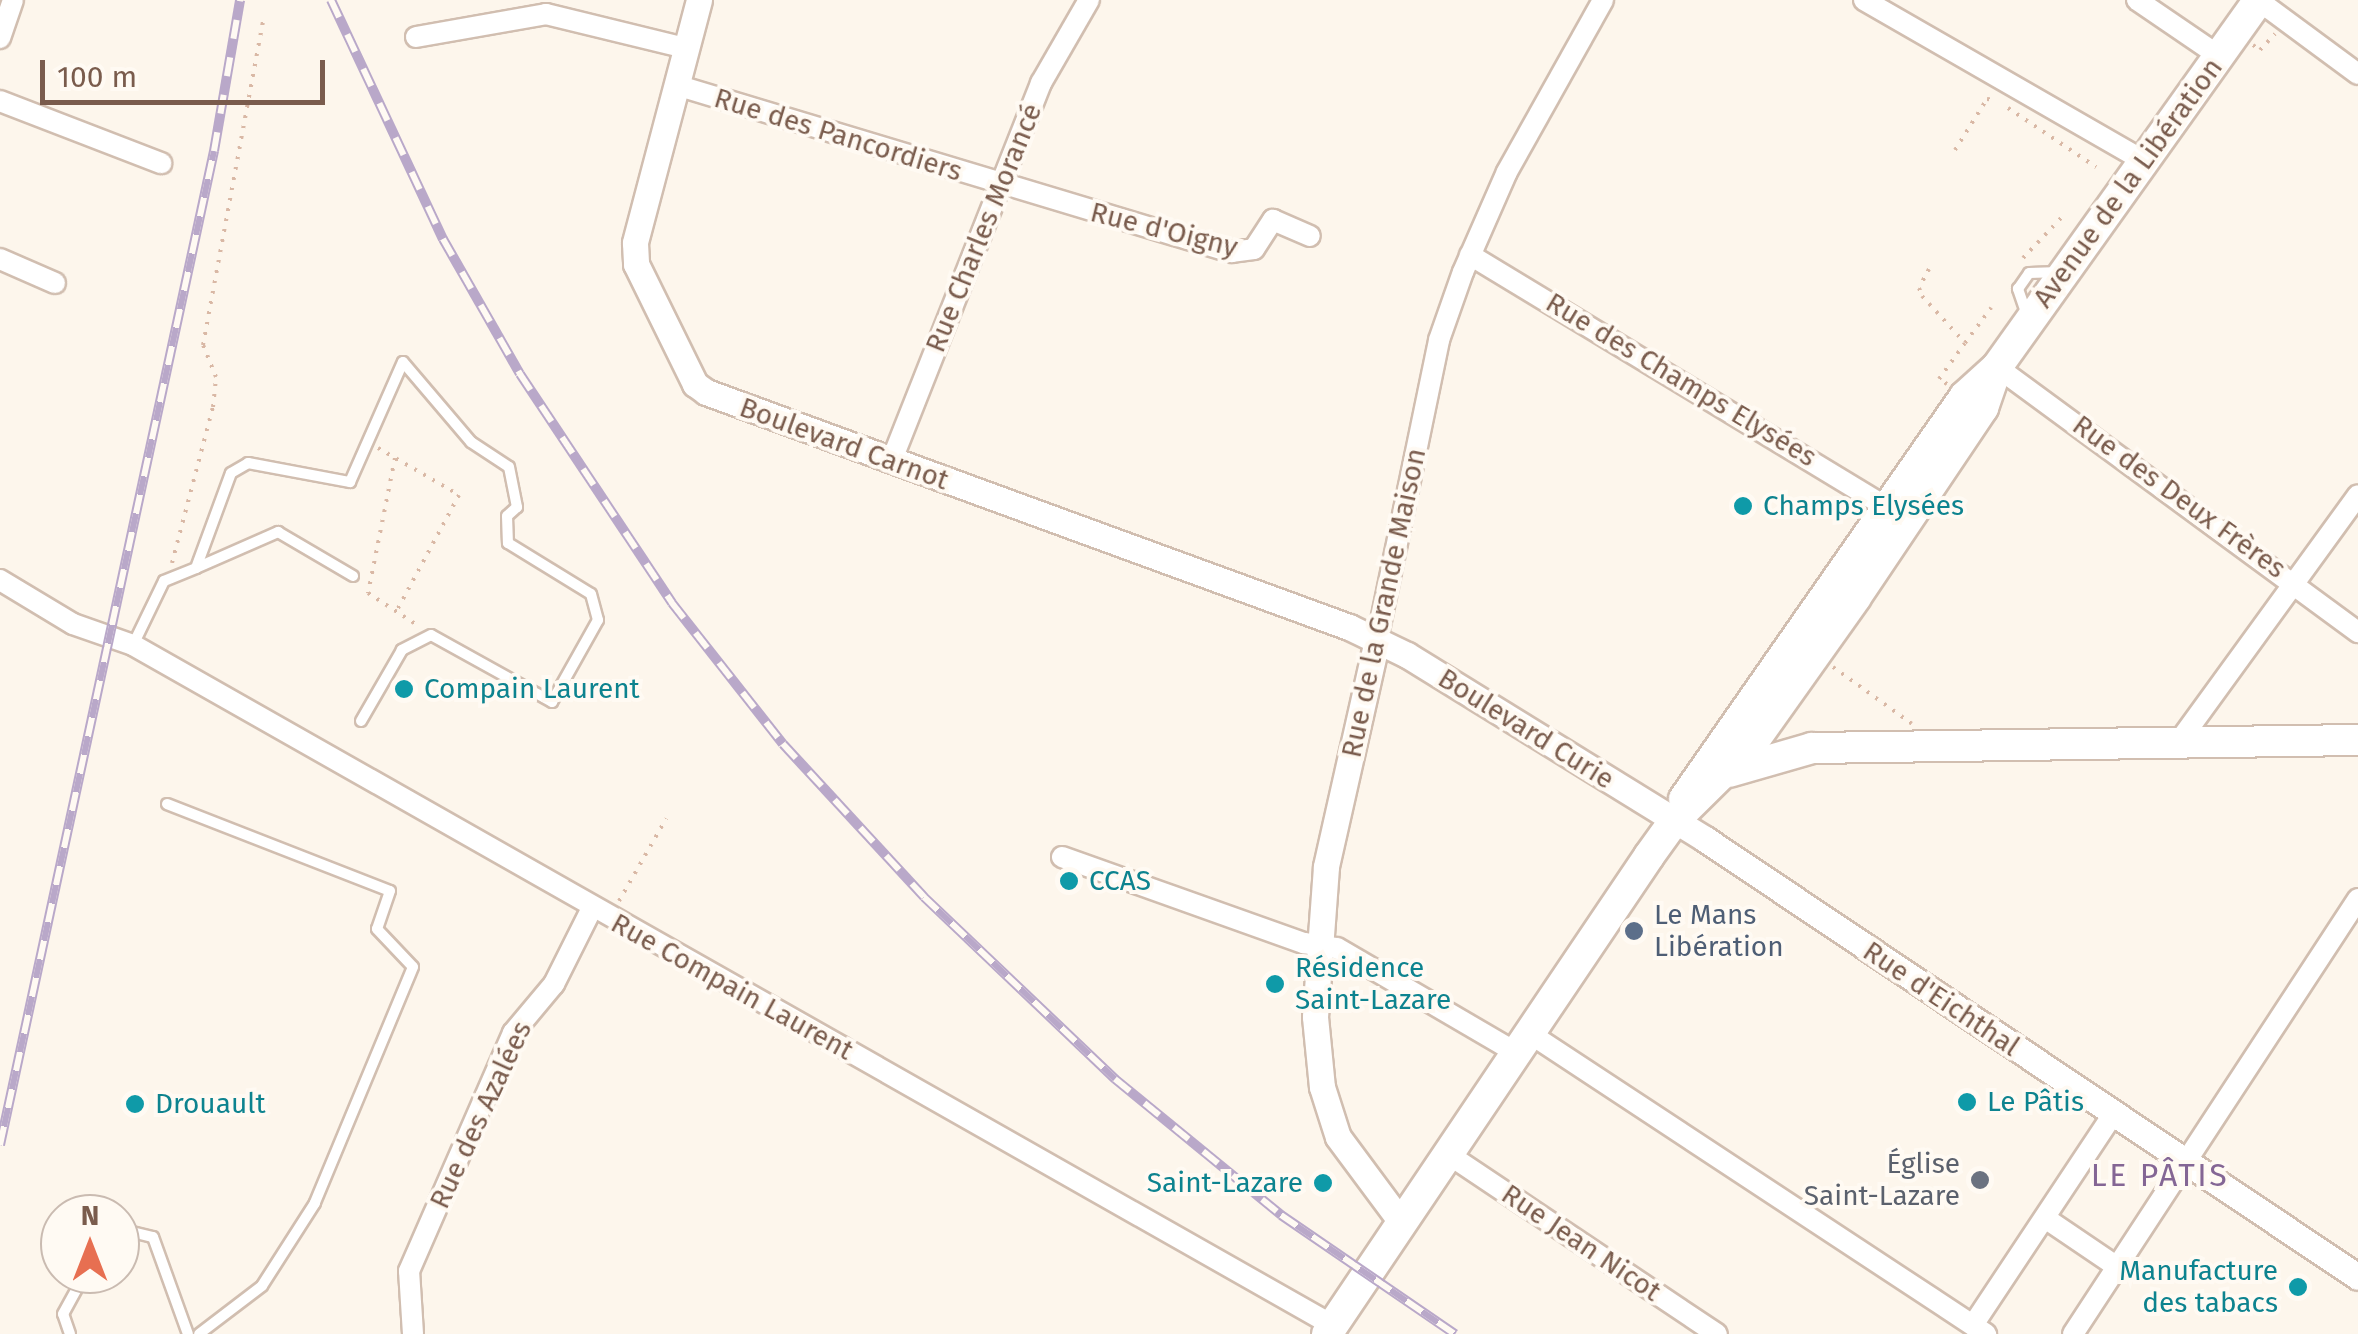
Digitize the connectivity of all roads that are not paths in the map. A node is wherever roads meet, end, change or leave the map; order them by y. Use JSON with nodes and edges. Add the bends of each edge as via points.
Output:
{"nodes":[{"id":1,"x":13,"y":0,"type":"edge"},
{"id":2,"x":699,"y":0,"type":"edge"},
{"id":3,"x":1089,"y":0,"type":"edge"},
{"id":4,"x":1604,"y":0,"type":"edge"},
{"id":5,"x":1864,"y":0,"type":"edge"},
{"id":6,"x":2137,"y":0,"type":"edge"},
{"id":7,"x":2259,"y":0,"type":"edge"},
{"id":8,"x":0,"y":38,"type":"edge"},
{"id":9,"x":416,"y":38,"type":"dead end"},
{"id":10,"x":686,"y":48,"type":"junction"},
{"id":11,"x":2219,"y":56,"type":"junction"},
{"id":12,"x":2358,"y":74,"type":"edge"},
{"id":13,"x":676,"y":85,"type":"junction"},
{"id":14,"x":0,"y":102,"type":"edge"},
{"id":15,"x":2144,"y":161,"type":"junction"},
{"id":16,"x":161,"y":163,"type":"dead end"},
{"id":17,"x":1001,"y":186,"type":"junction"},
{"id":18,"x":1310,"y":236,"type":"dead end"},
{"id":19,"x":1470,"y":256,"type":"junction"},
{"id":20,"x":0,"y":259,"type":"edge"},
{"id":21,"x":55,"y":283,"type":"dead end"},
{"id":22,"x":1996,"y":367,"type":"junction"},
{"id":23,"x":891,"y":462,"type":"junction"},
{"id":24,"x":2358,"y":495,"type":"edge"},
{"id":25,"x":1889,"y":509,"type":"junction"},
{"id":26,"x":196,"y":568,"type":"junction"},
{"id":27,"x":353,"y":576,"type":"dead end"},
{"id":28,"x":2293,"y":579,"type":"junction"},
{"id":29,"x":0,"y":580,"type":"edge"},
{"id":30,"x":2358,"y":632,"type":"edge"},
{"id":31,"x":1376,"y":640,"type":"junction"},
{"id":32,"x":133,"y":645,"type":"junction"},
{"id":33,"x":361,"y":721,"type":"dead end"},
{"id":34,"x":1779,"y":726,"type":"junction"},
{"id":35,"x":2358,"y":740,"type":"edge"},
{"id":36,"x":2178,"y":743,"type":"junction"},
{"id":37,"x":1726,"y":773,"type":"junction"},
{"id":38,"x":167,"y":804,"type":"dead end"},
{"id":39,"x":1675,"y":820,"type":"junction"},
{"id":40,"x":1062,"y":857,"type":"dead end"},
{"id":41,"x":2358,"y":898,"type":"edge"},
{"id":42,"x":600,"y":913,"type":"junction"},
{"id":43,"x":1316,"y":944,"type":"junction"},
{"id":44,"x":1520,"y":1041,"type":"junction"},
{"id":45,"x":2113,"y":1114,"type":"junction"},
{"id":46,"x":1446,"y":1152,"type":"junction"},
{"id":47,"x":2188,"y":1163,"type":"junction"},
{"id":48,"x":2045,"y":1218,"type":"junction"},
{"id":49,"x":1399,"y":1219,"type":"junction"},
{"id":50,"x":140,"y":1233,"type":"edge"},
{"id":51,"x":2116,"y":1266,"type":"junction"},
{"id":52,"x":2358,"y":1277,"type":"edge"},
{"id":53,"x":74,"y":1294,"type":"edge"},
{"id":54,"x":1330,"y":1329,"type":"edge"},
{"id":55,"x":1979,"y":1330,"type":"edge"},
{"id":56,"x":70,"y":1334,"type":"edge"},
{"id":57,"x":188,"y":1334,"type":"edge"},
{"id":58,"x":199,"y":1334,"type":"edge"},
{"id":59,"x":413,"y":1334,"type":"edge"},
{"id":60,"x":1717,"y":1334,"type":"edge"},
{"id":61,"x":2072,"y":1334,"type":"edge"}],
"edges":[{"from":1,"to":8,"type":"street"},
{"from":2,"to":10,"type":"street","name":"Boulevard Carnot"},
{"from":3,"to":17,"type":"street","name":"Rue Charles Morancé","via":[[1042,83]]},
{"from":4,"to":19,"type":"street","name":"Rue de la Grande Maison","via":[[1507,172]]},
{"from":5,"to":15,"type":"street"},
{"from":6,"to":11,"type":"street"},
{"from":7,"to":11,"type":"main road","name":"Avenue de la Libération"},
{"from":7,"to":12,"type":"street"},
{"from":9,"to":10,"type":"street","via":[[546,14]]},
{"from":10,"to":13,"type":"street","name":"Boulevard Carnot"},
{"from":11,"to":15,"type":"main road","name":"Avenue de la Libération"},
{"from":13,"to":17,"type":"street","name":"Rue des Pancordiers"},
{"from":13,"to":23,"type":"street","name":"Boulevard Carnot","via":[[635,243],[636,264],[695,384]]},
{"from":14,"to":16,"type":"street"},
{"from":15,"to":22,"type":"main road","name":"Avenue de la Libération"},
{"from":17,"to":18,"type":"street","name":"Rue d'Oigny","via":[[1245,254],[1272,220]]},
{"from":17,"to":23,"type":"street","name":"Rue Charles Morancé"},
{"from":19,"to":25,"type":"street","name":"Rue des Champs Elysées"},
{"from":19,"to":31,"type":"street","name":"Rue de la Grande Maison","via":[[1440,340]]},
{"from":20,"to":21,"type":"street"},
{"from":22,"to":25,"type":"main road","name":"Avenue de la Libération","via":[[1965,396]]},
{"from":22,"to":28,"type":"street","name":"Rue des Deux Frères"},
{"from":22,"to":34,"type":"main road","name":"Avenue de la Libération","via":[[1983,408],[1815,655]]},
{"from":23,"to":31,"type":"street","name":"Boulevard Carnot"},
{"from":24,"to":28,"type":"street"},
{"from":25,"to":34,"type":"main road","name":"Avenue de la Libération"},
{"from":26,"to":27,"type":"lane","via":[[278,532]]},
{"from":26,"to":32,"type":"lane","via":[[164,581]]},
{"from":26,"to":33,"type":"lane","via":[[230,473],[248,464],[350,482],[403,362],[471,442],[508,467],[517,507],[507,516],[508,542],[591,594],[598,620],[552,702],[432,635],[402,650]]},
{"from":28,"to":30,"type":"street","name":"Rue des Deux Frères"},
{"from":28,"to":36,"type":"street"},
{"from":29,"to":32,"type":"street","name":"Rue Compain Laurent","via":[[73,624]]},
{"from":31,"to":39,"type":"street","name":"Boulevard Curie"},
{"from":31,"to":43,"type":"street","name":"Rue de la Grande Maison","via":[[1326,867]]},
{"from":32,"to":42,"type":"street","name":"Rue Compain Laurent","via":[[342,754]]},
{"from":34,"to":36,"type":"main road","via":[[1917,749]]},
{"from":34,"to":37,"type":"main road"},
{"from":34,"to":37,"type":"main road","name":"Avenue de la Libération"},
{"from":34,"to":39,"type":"main road","name":"Avenue de la Libération","via":[[1690,784]]},
{"from":35,"to":36,"type":"main road"},
{"from":37,"to":39,"type":"main road","name":"Avenue de la Libération"},
{"from":38,"to":58,"type":"lane","via":[[390,891],[378,929],[413,967],[314,1203],[262,1286]]},
{"from":39,"to":44,"type":"main road"},
{"from":39,"to":45,"type":"street","name":"Rue d'Eichthal"},
{"from":40,"to":43,"type":"street"},
{"from":41,"to":47,"type":"street"},
{"from":42,"to":54,"type":"street","name":"Rue Compain Laurent"},
{"from":42,"to":59,"type":"street","name":"Rue des Azalées","via":[[513,1034],[410,1271]]},
{"from":43,"to":44,"type":"street","via":[[1337,948]]},
{"from":43,"to":49,"type":"street","name":"Rue de la Grande Maison","via":[[1315,1016],[1329,1115],[1357,1168]]},
{"from":44,"to":46,"type":"main road"},
{"from":44,"to":55,"type":"street"},
{"from":45,"to":47,"type":"street","name":"Rue d'Eichthal"},
{"from":45,"to":48,"type":"street"},
{"from":46,"to":49,"type":"main road"},
{"from":46,"to":60,"type":"street","name":"Rue Jean Nicot"},
{"from":47,"to":51,"type":"street"},
{"from":47,"to":52,"type":"street","name":"Rue d'Eichthal"},
{"from":48,"to":51,"type":"street"},
{"from":48,"to":55,"type":"street"},
{"from":49,"to":54,"type":"main road"},
{"from":50,"to":57,"type":"lane","via":[[153,1237]]},
{"from":51,"to":61,"type":"street"},
{"from":53,"to":56,"type":"lane","via":[[62,1314]]}]}
